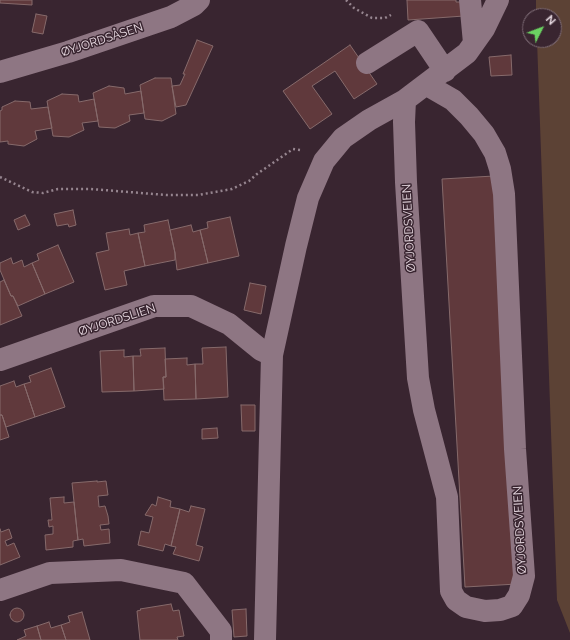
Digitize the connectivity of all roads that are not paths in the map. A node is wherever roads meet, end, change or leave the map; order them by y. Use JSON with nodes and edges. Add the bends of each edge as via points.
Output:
{"nodes":[{"id":1,"x":199,"y":0,"type":"edge"},
{"id":2,"x":470,"y":0,"type":"edge"},
{"id":3,"x":498,"y":0,"type":"edge"},
{"id":4,"x":474,"y":43,"type":"junction"},
{"id":5,"x":367,"y":63,"type":"dead end"},
{"id":6,"x":445,"y":71,"type":"junction"},
{"id":7,"x":0,"y":72,"type":"edge"},
{"id":8,"x":427,"y":85,"type":"junction"},
{"id":9,"x":405,"y":100,"type":"junction"},
{"id":10,"x":272,"y":355,"type":"junction"},
{"id":11,"x":0,"y":360,"type":"edge"},
{"id":12,"x":0,"y":590,"type":"edge"},
{"id":13,"x":221,"y":640,"type":"edge"},
{"id":14,"x":265,"y":640,"type":"edge"}],
"edges":[{"from":1,"to":7,"type":"street","name":"ØYJORDSÅSEN","via":[[171,17]]},
{"from":2,"to":4,"type":"street"},
{"from":3,"to":4,"type":"street"},
{"from":4,"to":6,"type":"street","via":[[467,53]]},
{"from":5,"to":6,"type":"street","via":[[418,31]]},
{"from":6,"to":8,"type":"street"},
{"from":8,"to":9,"type":"street"},
{"from":8,"to":9,"type":"street","name":"ØYJORDSVEIEN","via":[[452,100],[484,134],[495,153],[504,194],[524,576],[519,595],[512,606],[500,610],[485,611],[466,607],[456,600],[451,591],[447,497],[418,378],[406,182]]},
{"from":9,"to":10,"type":"street","via":[[343,138],[324,162],[308,198]]},
{"from":10,"to":11,"type":"street","name":"ØYJORDSLIEN","via":[[261,350],[229,324],[191,306],[154,306]]},
{"from":10,"to":14,"type":"street"},
{"from":12,"to":13,"type":"street","via":[[50,573],[121,570],[184,583],[221,632]]}]}
